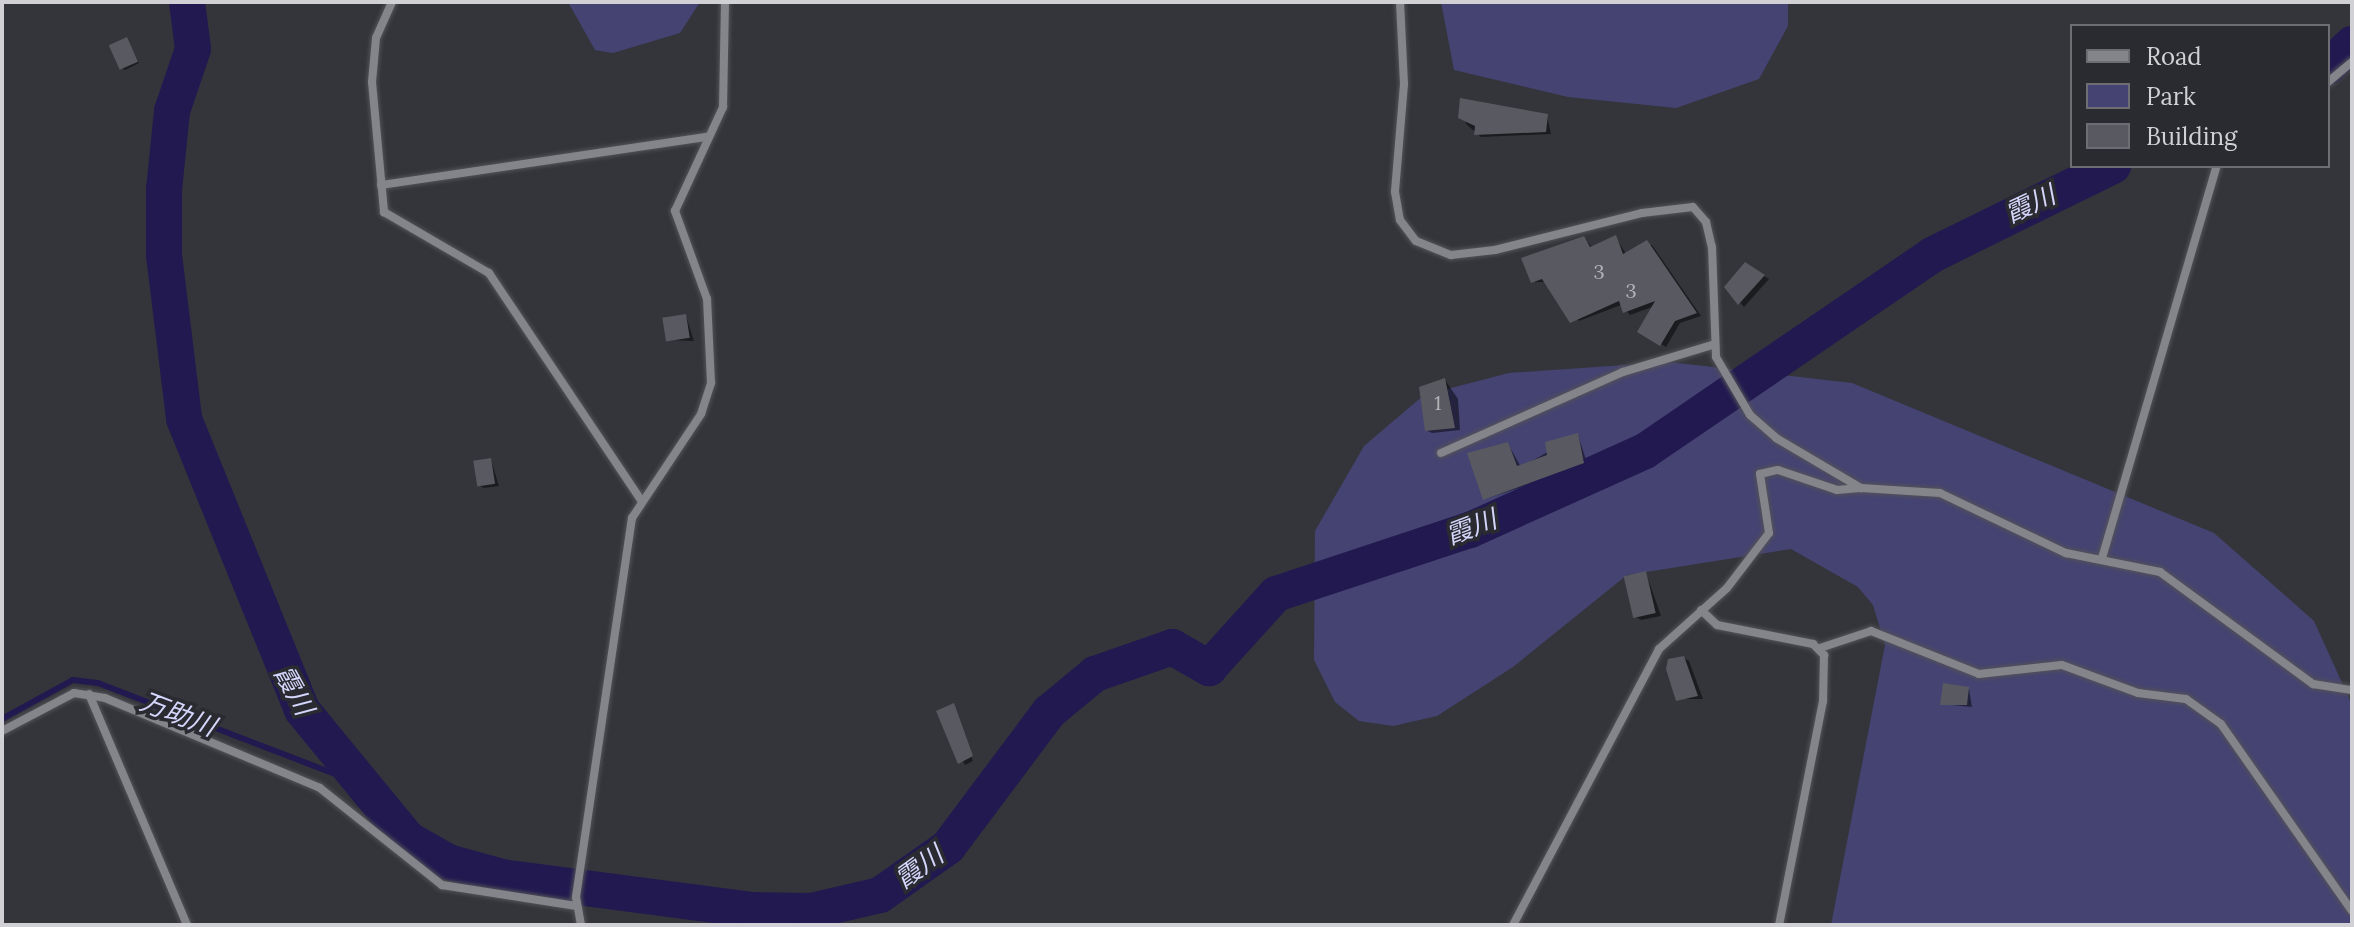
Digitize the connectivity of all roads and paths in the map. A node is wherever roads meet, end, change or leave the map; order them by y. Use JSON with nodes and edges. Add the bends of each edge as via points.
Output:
{"nodes":[{"id":1,"x":392,"y":2,"type":"edge"},
{"id":2,"x":725,"y":2,"type":"edge"},
{"id":3,"x":1400,"y":2,"type":"edge"},
{"id":4,"x":2352,"y":62,"type":"edge"},
{"id":5,"x":2330,"y":80,"type":"edge"},
{"id":6,"x":708,"y":137,"type":"junction"},
{"id":7,"x":2216,"y":168,"type":"edge"},
{"id":8,"x":381,"y":185,"type":"junction"},
{"id":9,"x":1712,"y":345,"type":"junction"},
{"id":10,"x":1441,"y":453,"type":"dead end"},
{"id":11,"x":1861,"y":488,"type":"junction"},
{"id":12,"x":641,"y":500,"type":"junction"},
{"id":13,"x":2102,"y":558,"type":"junction"},
{"id":14,"x":1701,"y":610,"type":"junction"},
{"id":15,"x":1820,"y":648,"type":"junction"},
{"id":16,"x":2352,"y":690,"type":"edge"},
{"id":17,"x":89,"y":694,"type":"junction"},
{"id":18,"x":2,"y":731,"type":"edge"},
{"id":19,"x":576,"y":902,"type":"junction"},
{"id":20,"x":2352,"y":911,"type":"edge"},
{"id":21,"x":187,"y":925,"type":"edge"},
{"id":22,"x":581,"y":925,"type":"edge"},
{"id":23,"x":1513,"y":925,"type":"edge"},
{"id":24,"x":1779,"y":925,"type":"edge"}],
"edges":[{"from":1,"to":8,"type":"street","via":[[376,38],[372,82]]},
{"from":2,"to":6,"type":"street","via":[[726,91]]},
{"from":3,"to":9,"type":"street","via":[[1404,84],[1395,192],[1406,231],[1427,249],[1451,255],[1693,207],[1706,222],[1712,247]]},
{"from":4,"to":5,"type":"street"},
{"from":6,"to":8,"type":"street"},
{"from":6,"to":12,"type":"street","via":[[675,211],[707,299],[711,383],[701,414]]},
{"from":7,"to":13,"type":"street"},
{"from":8,"to":12,"type":"street","via":[[379,199],[393,220],[477,263],[503,289]]},
{"from":9,"to":10,"type":"street","via":[[1623,372]]},
{"from":9,"to":11,"type":"street","via":[[1740,401],[1776,438]]},
{"from":11,"to":13,"type":"street","via":[[1940,493],[2066,553]]},
{"from":11,"to":14,"type":"street","via":[[1837,490],[1764,471],[1769,533]]},
{"from":12,"to":19,"type":"street","via":[[622,566]]},
{"from":13,"to":16,"type":"street","via":[[2160,572],[2313,684]]},
{"from":14,"to":15,"type":"street","via":[[1717,625]]},
{"from":14,"to":23,"type":"street","via":[[1659,649]]},
{"from":15,"to":20,"type":"street","via":[[1871,631],[1979,674],[2062,665],[2138,693],[2186,699],[2221,724]]},
{"from":15,"to":24,"type":"street","via":[[1823,701]]},
{"from":17,"to":18,"type":"street","via":[[63,697]]},
{"from":17,"to":19,"type":"street","via":[[320,788],[442,885]]},
{"from":17,"to":21,"type":"street"},
{"from":19,"to":22,"type":"street"}]}
